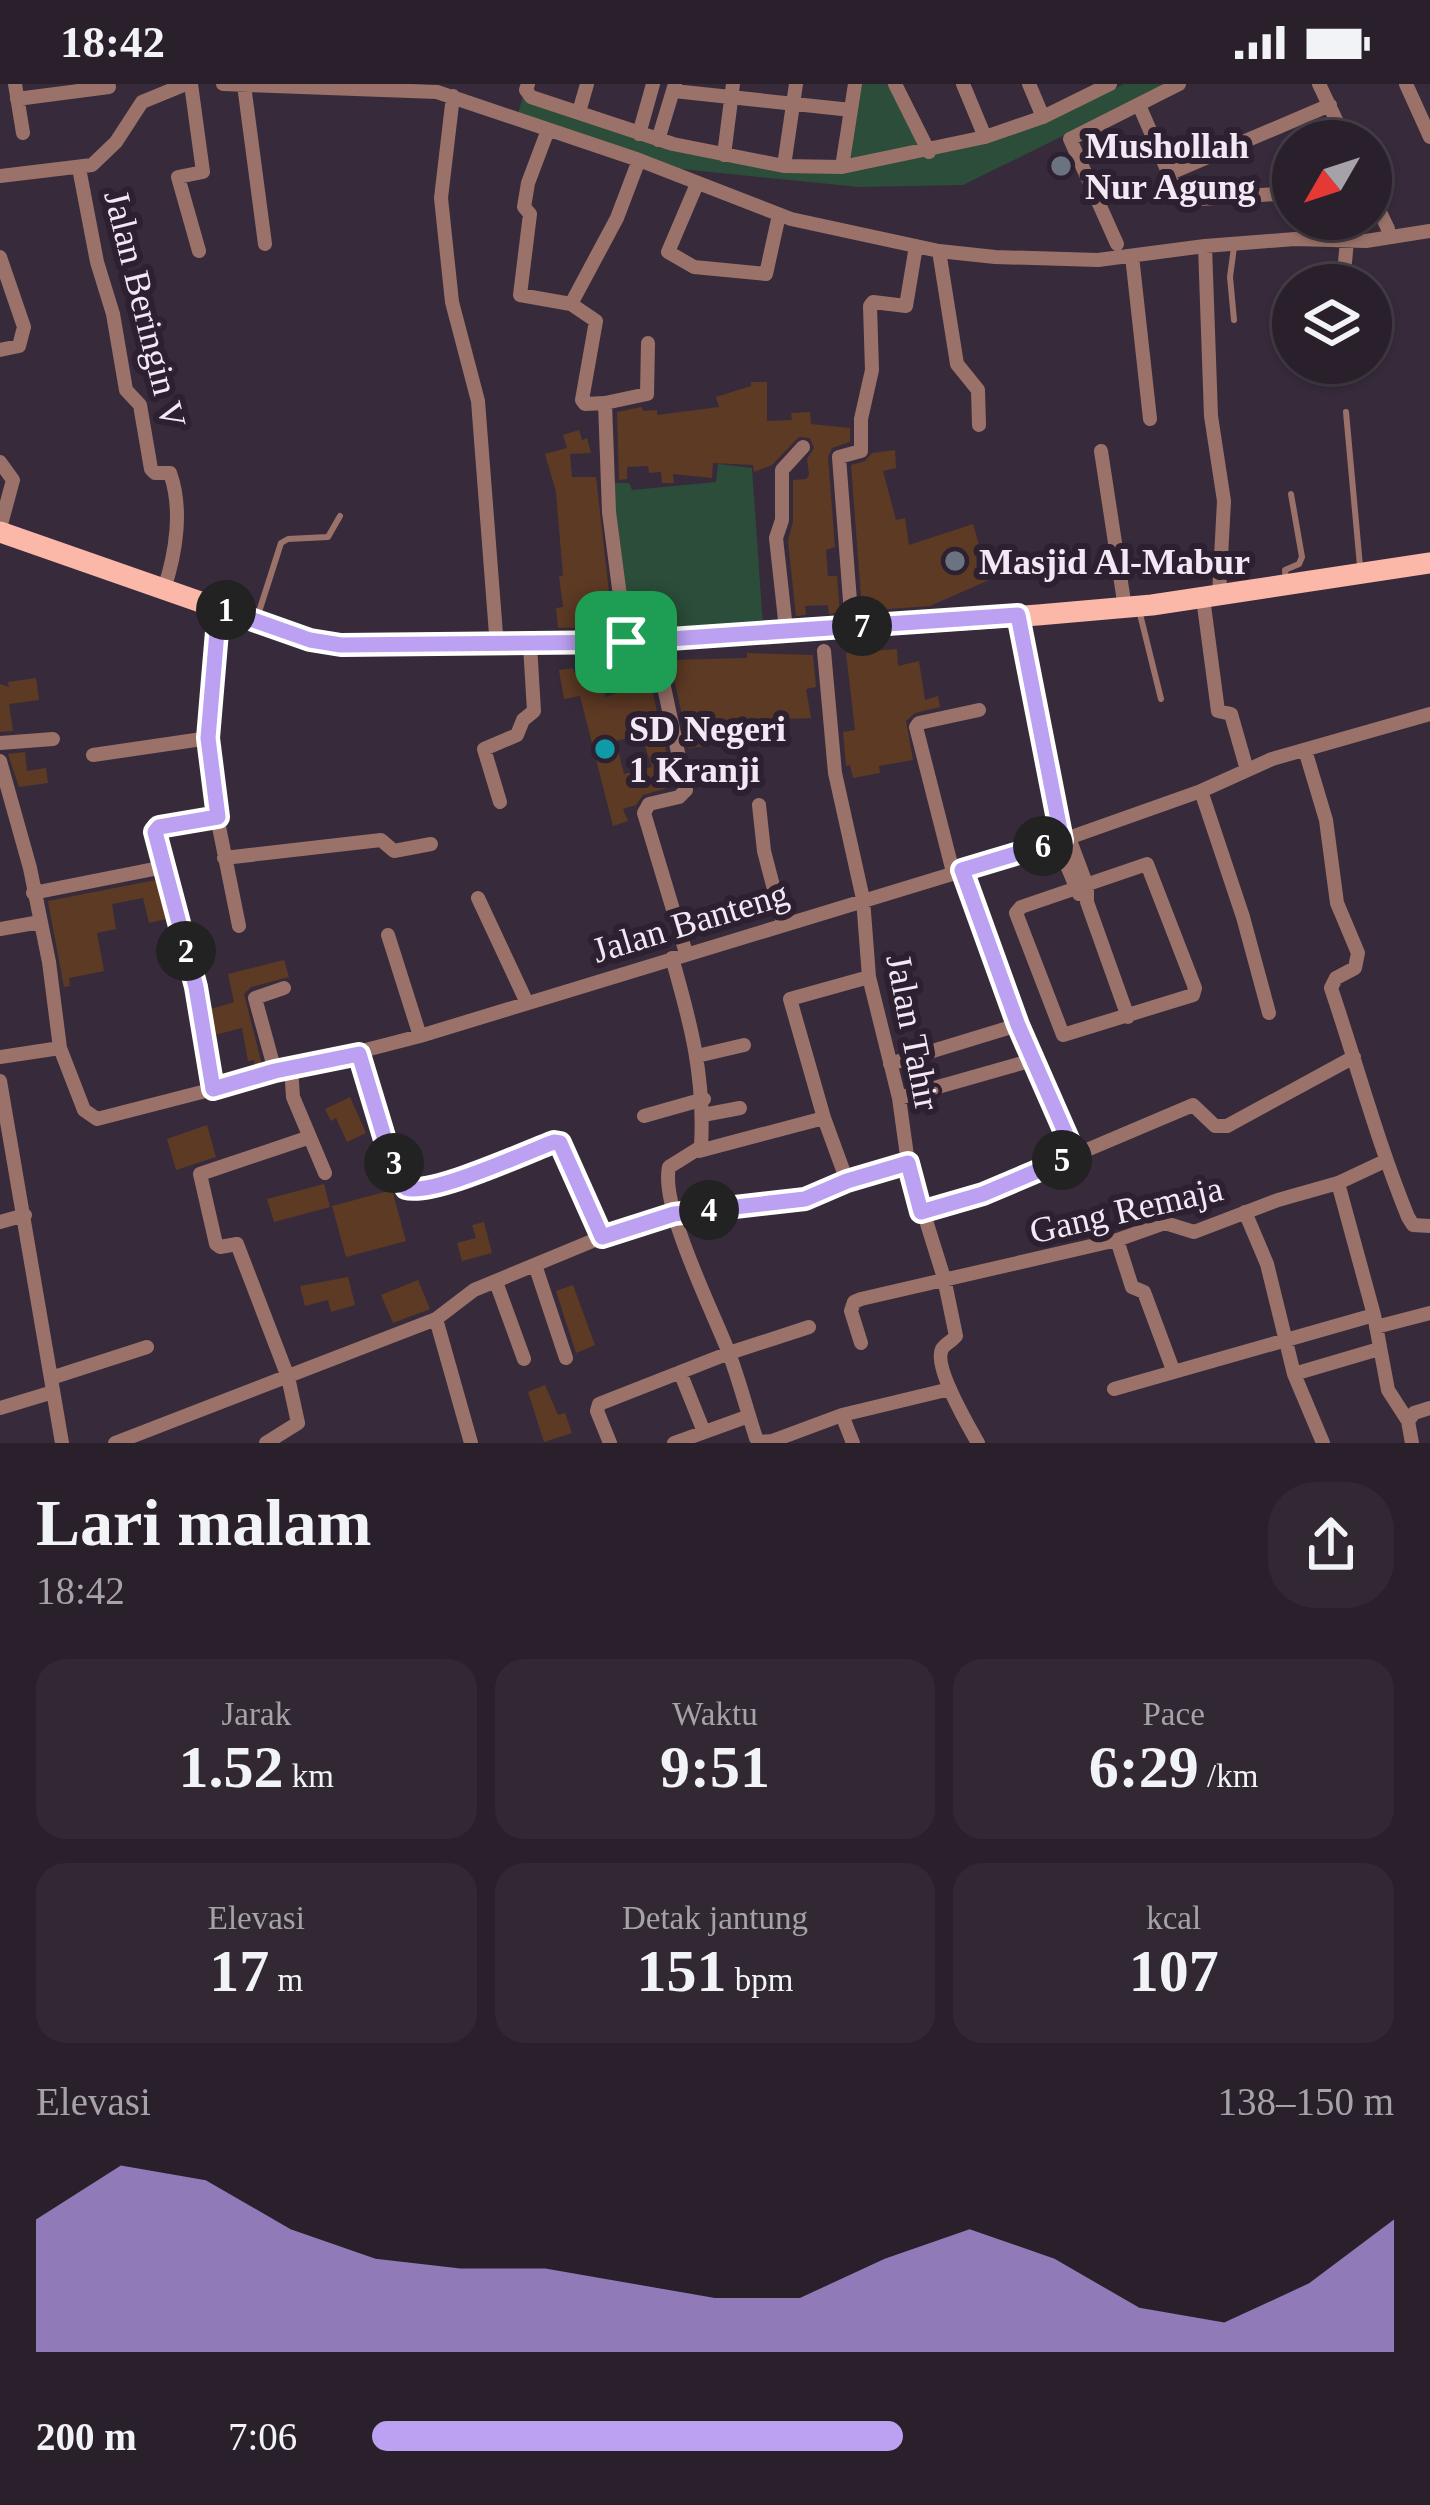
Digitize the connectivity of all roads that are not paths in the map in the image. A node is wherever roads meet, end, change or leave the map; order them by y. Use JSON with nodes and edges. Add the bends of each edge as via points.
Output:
{"nodes":[{"id":1,"x":188,"y":84,"type":"edge"},
{"id":2,"x":223,"y":84,"type":"edge"},
{"id":3,"x":587,"y":84,"type":"edge"},
{"id":4,"x":653,"y":84,"type":"edge"},
{"id":5,"x":796,"y":84,"type":"edge"},
{"id":6,"x":855,"y":84,"type":"edge"},
{"id":7,"x":895,"y":84,"type":"edge"},
{"id":8,"x":963,"y":84,"type":"edge"},
{"id":9,"x":1029,"y":84,"type":"edge"},
{"id":10,"x":1179,"y":84,"type":"edge"},
{"id":11,"x":1319,"y":84,"type":"edge"},
{"id":12,"x":1406,"y":84,"type":"edge"},
{"id":13,"x":244,"y":85,"type":"edge"},
{"id":14,"x":334,"y":86,"type":"edge"},
{"id":15,"x":1100,"y":86,"type":"edge"},
{"id":16,"x":109,"y":87,"type":"edge"},
{"id":17,"x":526,"y":87,"type":"edge"},
{"id":18,"x":675,"y":87,"type":"edge"},
{"id":19,"x":732,"y":90,"type":"edge"},
{"id":20,"x":16,"y":91,"type":"edge"},
{"id":21,"x":453,"y":96,"type":"junction"},
{"id":22,"x":795,"y":103,"type":"junction"},
{"id":23,"x":1139,"y":105,"type":"junction"},
{"id":24,"x":1330,"y":105,"type":"junction"},
{"id":25,"x":851,"y":110,"type":"junction"},
{"id":26,"x":579,"y":112,"type":"junction"},
{"id":27,"x":513,"y":117,"type":"junction"},
{"id":28,"x":1043,"y":117,"type":"junction"},
{"id":29,"x":1337,"y":120,"type":"edge"},
{"id":30,"x":548,"y":130,"type":"junction"},
{"id":31,"x":23,"y":133,"type":"dead end"},
{"id":32,"x":638,"y":134,"type":"junction"},
{"id":33,"x":1430,"y":136,"type":"edge"},
{"id":34,"x":986,"y":137,"type":"junction"},
{"id":35,"x":658,"y":140,"type":"junction"},
{"id":36,"x":929,"y":152,"type":"junction"},
{"id":37,"x":724,"y":155,"type":"junction"},
{"id":38,"x":639,"y":160,"type":"junction"},
{"id":39,"x":784,"y":166,"type":"junction"},
{"id":40,"x":842,"y":167,"type":"junction"},
{"id":41,"x":80,"y":168,"type":"junction"},
{"id":42,"x":1168,"y":174,"type":"junction"},
{"id":43,"x":0,"y":176,"type":"edge"},
{"id":44,"x":697,"y":184,"type":"junction"},
{"id":45,"x":1272,"y":195,"type":"edge"},
{"id":46,"x":779,"y":215,"type":"junction"},
{"id":47,"x":1430,"y":231,"type":"edge"},
{"id":48,"x":1392,"y":238,"type":"edge"},
{"id":49,"x":1347,"y":240,"type":"joint"},
{"id":50,"x":265,"y":244,"type":"dead end"},
{"id":51,"x":1117,"y":244,"type":"dead end"},
{"id":52,"x":1235,"y":244,"type":"junction"},
{"id":53,"x":916,"y":246,"type":"junction"},
{"id":54,"x":1205,"y":246,"type":"junction"},
{"id":55,"x":199,"y":251,"type":"dead end"},
{"id":56,"x":938,"y":251,"type":"junction"},
{"id":57,"x":1132,"y":256,"type":"junction"},
{"id":58,"x":0,"y":257,"type":"edge"},
{"id":59,"x":1345,"y":264,"type":"edge"},
{"id":60,"x":571,"y":304,"type":"junction"},
{"id":61,"x":1234,"y":320,"type":"dead end"},
{"id":62,"x":648,"y":343,"type":"dead end"},
{"id":63,"x":0,"y":350,"type":"edge"},
{"id":64,"x":605,"y":403,"type":"junction"},
{"id":65,"x":1346,"y":412,"type":"dead end"},
{"id":66,"x":1150,"y":419,"type":"dead end"},
{"id":67,"x":979,"y":424,"type":"dead end"},
{"id":68,"x":803,"y":447,"type":"dead end"},
{"id":69,"x":1101,"y":451,"type":"dead end"},
{"id":70,"x":0,"y":463,"type":"edge"},
{"id":71,"x":1291,"y":494,"type":"dead end"},
{"id":72,"x":340,"y":516,"type":"dead end"},
{"id":73,"x":0,"y":530,"type":"edge"},
{"id":74,"x":1430,"y":558,"type":"edge"},
{"id":75,"x":1362,"y":575,"type":"junction"},
{"id":76,"x":1287,"y":586,"type":"junction"},
{"id":77,"x":164,"y":589,"type":"junction"},
{"id":78,"x":1211,"y":597,"type":"junction"},
{"id":79,"x":1131,"y":607,"type":"junction"},
{"id":80,"x":219,"y":608,"type":"junction"},
{"id":81,"x":1018,"y":615,"type":"junction"},
{"id":82,"x":256,"y":621,"type":"junction"},
{"id":83,"x":852,"y":627,"type":"junction"},
{"id":84,"x":786,"y":629,"type":"junction"},
{"id":85,"x":654,"y":640,"type":"junction"},
{"id":86,"x":626,"y":642,"type":"junction"},
{"id":87,"x":530,"y":645,"type":"junction"},
{"id":88,"x":497,"y":646,"type":"junction"},
{"id":89,"x":824,"y":651,"type":"dead end"},
{"id":90,"x":1161,"y":700,"type":"dead end"},
{"id":91,"x":979,"y":710,"type":"dead end"},
{"id":92,"x":1430,"y":714,"type":"edge"},
{"id":93,"x":208,"y":738,"type":"junction"},
{"id":94,"x":53,"y":739,"type":"dead end"},
{"id":95,"x":0,"y":743,"type":"edge"},
{"id":96,"x":1306,"y":750,"type":"junction"},
{"id":97,"x":93,"y":755,"type":"dead end"},
{"id":98,"x":0,"y":761,"type":"edge"},
{"id":99,"x":1247,"y":770,"type":"junction"},
{"id":100,"x":1201,"y":790,"type":"junction"},
{"id":101,"x":500,"y":802,"type":"dead end"},
{"id":102,"x":759,"y":805,"type":"dead end"},
{"id":103,"x":218,"y":817,"type":"junction"},
{"id":104,"x":1063,"y":840,"type":"junction"},
{"id":105,"x":431,"y":844,"type":"dead end"},
{"id":106,"x":224,"y":857,"type":"junction"},
{"id":107,"x":164,"y":867,"type":"junction"},
{"id":108,"x":958,"y":871,"type":"junction"},
{"id":109,"x":33,"y":892,"type":"junction"},
{"id":110,"x":1083,"y":893,"type":"junction"},
{"id":111,"x":478,"y":898,"type":"dead end"},
{"id":112,"x":863,"y":899,"type":"junction"},
{"id":113,"x":40,"y":922,"type":"junction"},
{"id":114,"x":783,"y":925,"type":"junction"},
{"id":115,"x":239,"y":926,"type":"dead end"},
{"id":116,"x":0,"y":929,"type":"edge"},
{"id":117,"x":388,"y":935,"type":"dead end"},
{"id":118,"x":679,"y":956,"type":"junction"},
{"id":119,"x":868,"y":977,"type":"junction"},
{"id":120,"x":284,"y":988,"type":"dead end"},
{"id":121,"x":527,"y":1003,"type":"junction"},
{"id":122,"x":1269,"y":1013,"type":"dead end"},
{"id":123,"x":1128,"y":1017,"type":"junction"},
{"id":124,"x":1018,"y":1025,"type":"junction"},
{"id":125,"x":420,"y":1036,"type":"junction"},
{"id":126,"x":744,"y":1045,"type":"dead end"},
{"id":127,"x":60,"y":1048,"type":"junction"},
{"id":128,"x":359,"y":1054,"type":"junction"},
{"id":129,"x":697,"y":1056,"type":"junction"},
{"id":130,"x":0,"y":1057,"type":"edge"},
{"id":131,"x":1354,"y":1057,"type":"junction"},
{"id":132,"x":1033,"y":1060,"type":"junction"},
{"id":133,"x":890,"y":1064,"type":"junction"},
{"id":134,"x":292,"y":1067,"type":"junction"},
{"id":135,"x":275,"y":1071,"type":"junction"},
{"id":136,"x":0,"y":1081,"type":"edge"},
{"id":137,"x":213,"y":1089,"type":"junction"},
{"id":138,"x":898,"y":1098,"type":"junction"},
{"id":139,"x":704,"y":1107,"type":"junction"},
{"id":140,"x":740,"y":1108,"type":"dead end"},
{"id":141,"x":644,"y":1116,"type":"dead end"},
{"id":142,"x":824,"y":1118,"type":"junction"},
{"id":143,"x":310,"y":1137,"type":"junction"},
{"id":144,"x":699,"y":1151,"type":"junction"},
{"id":145,"x":1075,"y":1155,"type":"junction"},
{"id":146,"x":1385,"y":1161,"type":"junction"},
{"id":147,"x":908,"y":1163,"type":"junction"},
{"id":148,"x":326,"y":1173,"type":"dead end"},
{"id":149,"x":847,"y":1181,"type":"junction"},
{"id":150,"x":1338,"y":1183,"type":"junction"},
{"id":151,"x":921,"y":1212,"type":"junction"},
{"id":152,"x":1245,"y":1213,"type":"junction"},
{"id":153,"x":674,"y":1214,"type":"junction"},
{"id":154,"x":25,"y":1215,"type":"junction"},
{"id":155,"x":0,"y":1222,"type":"edge"},
{"id":156,"x":1430,"y":1226,"type":"edge"},
{"id":157,"x":602,"y":1237,"type":"junction"},
{"id":158,"x":1117,"y":1240,"type":"junction"},
{"id":159,"x":536,"y":1265,"type":"junction"},
{"id":160,"x":944,"y":1278,"type":"junction"},
{"id":161,"x":496,"y":1282,"type":"junction"},
{"id":162,"x":1430,"y":1313,"type":"edge"},
{"id":163,"x":436,"y":1319,"type":"junction"},
{"id":164,"x":1375,"y":1321,"type":"junction"},
{"id":165,"x":809,"y":1328,"type":"dead end"},
{"id":166,"x":1283,"y":1340,"type":"junction"},
{"id":167,"x":861,"y":1343,"type":"dead end"},
{"id":168,"x":147,"y":1347,"type":"dead end"},
{"id":169,"x":1379,"y":1349,"type":"junction"},
{"id":170,"x":729,"y":1353,"type":"junction"},
{"id":171,"x":566,"y":1358,"type":"dead end"},
{"id":172,"x":524,"y":1359,"type":"dead end"},
{"id":173,"x":1173,"y":1370,"type":"junction"},
{"id":174,"x":680,"y":1372,"type":"junction"},
{"id":175,"x":1294,"y":1374,"type":"junction"},
{"id":176,"x":288,"y":1377,"type":"junction"},
{"id":177,"x":52,"y":1385,"type":"junction"},
{"id":178,"x":950,"y":1389,"type":"junction"},
{"id":179,"x":1114,"y":1389,"type":"dead end"},
{"id":180,"x":0,"y":1408,"type":"edge"},
{"id":181,"x":1430,"y":1408,"type":"edge"},
{"id":182,"x":842,"y":1415,"type":"junction"},
{"id":183,"x":749,"y":1416,"type":"junction"},
{"id":184,"x":1408,"y":1421,"type":"junction"},
{"id":185,"x":704,"y":1432,"type":"junction"},
{"id":186,"x":62,"y":1443,"type":"edge"},
{"id":187,"x":115,"y":1443,"type":"edge"},
{"id":188,"x":266,"y":1443,"type":"edge"},
{"id":189,"x":471,"y":1443,"type":"edge"},
{"id":190,"x":610,"y":1443,"type":"edge"},
{"id":191,"x":674,"y":1443,"type":"edge"},
{"id":192,"x":853,"y":1443,"type":"edge"},
{"id":193,"x":978,"y":1443,"type":"edge"},
{"id":194,"x":1323,"y":1443,"type":"edge"},
{"id":195,"x":1412,"y":1443,"type":"edge"}],
"edges":[{"from":1,"to":41,"type":"street","via":[[142,102],[106,154]]},
{"from":1,"to":55,"type":"street","via":[[203,172],[178,178]]},
{"from":2,"to":13,"type":"street"},
{"from":3,"to":26,"type":"street"},
{"from":4,"to":32,"type":"street"},
{"from":5,"to":22,"type":"street"},
{"from":6,"to":25,"type":"street"},
{"from":7,"to":36,"type":"street"},
{"from":8,"to":34,"type":"street"},
{"from":9,"to":28,"type":"street"},
{"from":10,"to":23,"type":"street"},
{"from":11,"to":24,"type":"street"},
{"from":12,"to":33,"type":"street"},
{"from":13,"to":14,"type":"street"},
{"from":13,"to":50,"type":"street"},
{"from":14,"to":21,"type":"street"},
{"from":15,"to":28,"type":"street"},
{"from":16,"to":20,"type":"street"},
{"from":17,"to":26,"type":"street"},
{"from":17,"to":27,"type":"street"},
{"from":18,"to":19,"type":"street"},
{"from":18,"to":35,"type":"street"},
{"from":19,"to":22,"type":"street"},
{"from":19,"to":37,"type":"street"},
{"from":20,"to":31,"type":"street"},
{"from":21,"to":27,"type":"street"},
{"from":21,"to":88,"type":"street","via":[[441,198],[452,302],[478,401]]},
{"from":22,"to":25,"type":"street"},
{"from":22,"to":39,"type":"street"},
{"from":23,"to":42,"type":"street"},
{"from":23,"to":51,"type":"street","via":[[1070,139]]},
{"from":24,"to":29,"type":"street"},
{"from":24,"to":42,"type":"street"},
{"from":25,"to":40,"type":"street"},
{"from":26,"to":32,"type":"street"},
{"from":27,"to":30,"type":"street"},
{"from":28,"to":34,"type":"street"},
{"from":30,"to":38,"type":"street"},
{"from":30,"to":60,"type":"street","via":[[528,183],[520,296]]},
{"from":32,"to":35,"type":"street"},
{"from":34,"to":36,"type":"street"},
{"from":35,"to":37,"type":"street"},
{"from":36,"to":40,"type":"street"},
{"from":37,"to":39,"type":"street"},
{"from":38,"to":44,"type":"street"},
{"from":38,"to":60,"type":"street"},
{"from":39,"to":40,"type":"street"},
{"from":41,"to":43,"type":"street"},
{"from":41,"to":77,"type":"street","name":"Jalan Beringin V","via":[[127,390],[140,405],[151,470],[170,473],[175,487],[176,535]]},
{"from":42,"to":45,"type":"street","via":[[1178,195],[1192,202]]},
{"from":44,"to":46,"type":"street"},
{"from":44,"to":46,"type":"street","via":[[668,252],[694,267],[766,274]]},
{"from":46,"to":53,"type":"street"},
{"from":47,"to":48,"type":"street"},
{"from":49,"to":52,"type":"street"},
{"from":49,"to":59,"type":"street"},
{"from":52,"to":54,"type":"street"},
{"from":52,"to":61,"type":"lane"},
{"from":53,"to":56,"type":"street"},
{"from":53,"to":83,"type":"street","via":[[906,306],[870,306],[861,451],[838,457]]},
{"from":54,"to":57,"type":"street"},
{"from":54,"to":78,"type":"street","via":[[1211,416],[1224,501]]},
{"from":56,"to":57,"type":"street","via":[[1052,260]]},
{"from":56,"to":67,"type":"street","via":[[957,364],[978,390]]},
{"from":57,"to":66,"type":"street"},
{"from":58,"to":63,"type":"street","via":[[24,327],[19,346]]},
{"from":60,"to":64,"type":"street","via":[[596,321],[582,402]]},
{"from":62,"to":64,"type":"street","via":[[646,394]]},
{"from":64,"to":86,"type":"street"},
{"from":65,"to":75,"type":"lane"},
{"from":68,"to":84,"type":"street","via":[[782,470],[776,538]]},
{"from":69,"to":79,"type":"street"},
{"from":70,"to":73,"type":"street","via":[[13,480]]},
{"from":71,"to":76,"type":"lane","via":[[1302,556],[1285,569]]},
{"from":72,"to":82,"type":"lane","via":[[328,537],[281,543]]},
{"from":73,"to":77,"type":"main road"},
{"from":74,"to":75,"type":"main road"},
{"from":75,"to":76,"type":"main road"},
{"from":76,"to":78,"type":"main road"},
{"from":77,"to":80,"type":"main road"},
{"from":78,"to":79,"type":"main road"},
{"from":78,"to":99,"type":"street","via":[[1218,711],[1231,714]]},
{"from":79,"to":81,"type":"main road"},
{"from":79,"to":90,"type":"lane"},
{"from":80,"to":82,"type":"main road"},
{"from":80,"to":93,"type":"street"},
{"from":81,"to":83,"type":"main road"},
{"from":81,"to":104,"type":"street"},
{"from":82,"to":88,"type":"main road","via":[[326,644]]},
{"from":83,"to":84,"type":"main road"},
{"from":84,"to":85,"type":"main road"},
{"from":85,"to":86,"type":"main road"},
{"from":85,"to":118,"type":"street","via":[[686,790],[645,806],[645,822]]},
{"from":86,"to":87,"type":"main road"},
{"from":87,"to":88,"type":"main road"},
{"from":87,"to":101,"type":"street","via":[[534,712],[517,736],[484,749]]},
{"from":89,"to":112,"type":"street","name":"Jalan Tahir","via":[[835,772]]},
{"from":91,"to":108,"type":"street","via":[[916,727]]},
{"from":92,"to":96,"type":"street","name":"Jalan Banteng"},
{"from":93,"to":97,"type":"street"},
{"from":93,"to":103,"type":"street"},
{"from":94,"to":95,"type":"street"},
{"from":96,"to":99,"type":"street","name":"Jalan Banteng"},
{"from":96,"to":131,"type":"street","via":[[1337,903],[1358,953],[1355,968],[1331,988]]},
{"from":98,"to":109,"type":"street"},
{"from":99,"to":100,"type":"street","name":"Jalan Banteng"},
{"from":100,"to":104,"type":"street","name":"Jalan Banteng"},
{"from":100,"to":122,"type":"street"},
{"from":102,"to":114,"type":"street"},
{"from":103,"to":106,"type":"street"},
{"from":103,"to":107,"type":"street","via":[[156,829]]},
{"from":104,"to":108,"type":"street","name":"Jalan Banteng"},
{"from":104,"to":110,"type":"street"},
{"from":105,"to":106,"type":"street","via":[[394,851],[381,840]]},
{"from":106,"to":115,"type":"street"},
{"from":107,"to":109,"type":"street"},
{"from":107,"to":137,"type":"street"},
{"from":108,"to":112,"type":"street","name":"Jalan Banteng"},
{"from":108,"to":124,"type":"street"},
{"from":109,"to":113,"type":"street"},
{"from":110,"to":123,"type":"street"},
{"from":110,"to":123,"type":"street","via":[[1016,913],[1060,1032]]},
{"from":110,"to":123,"type":"street","via":[[1148,864],[1195,988]]},
{"from":111,"to":121,"type":"street"},
{"from":112,"to":114,"type":"street","name":"Jalan Banteng"},
{"from":112,"to":119,"type":"street","name":"Jalan Tahir"},
{"from":113,"to":116,"type":"street"},
{"from":113,"to":127,"type":"street"},
{"from":114,"to":118,"type":"street","name":"Jalan Banteng"},
{"from":117,"to":125,"type":"street"},
{"from":118,"to":121,"type":"street","name":"Jalan Banteng"},
{"from":118,"to":129,"type":"street"},
{"from":119,"to":133,"type":"street","name":"Jalan Tahir"},
{"from":119,"to":142,"type":"street","via":[[790,999]]},
{"from":120,"to":135,"type":"street","via":[[254,998]]},
{"from":121,"to":125,"type":"street","name":"Jalan Banteng"},
{"from":124,"to":132,"type":"street"},
{"from":124,"to":133,"type":"street"},
{"from":125,"to":128,"type":"street","name":"Jalan Banteng"},
{"from":126,"to":129,"type":"street"},
{"from":127,"to":130,"type":"street"},
{"from":127,"to":137,"type":"street","name":"Jalan Banteng","via":[[84,1110],[97,1119]]},
{"from":128,"to":134,"type":"street","name":"Jalan Banteng"},
{"from":128,"to":157,"type":"street","via":[[406,1188],[439,1185],[560,1143]]},
{"from":129,"to":139,"type":"street"},
{"from":131,"to":145,"type":"street","via":[[1227,1126],[1193,1105]]},
{"from":131,"to":146,"type":"street"},
{"from":132,"to":138,"type":"street"},
{"from":132,"to":145,"type":"street"},
{"from":133,"to":138,"type":"street","name":"Jalan Tahir"},
{"from":134,"to":135,"type":"street","name":"Jalan Banteng"},
{"from":134,"to":143,"type":"street","via":[[292,1097]]},
{"from":135,"to":137,"type":"street","name":"Jalan Banteng"},
{"from":136,"to":154,"type":"street"},
{"from":138,"to":147,"type":"street","name":"Jalan Tahir"},
{"from":139,"to":140,"type":"street"},
{"from":139,"to":141,"type":"street"},
{"from":139,"to":144,"type":"street"},
{"from":142,"to":144,"type":"street"},
{"from":142,"to":149,"type":"street"},
{"from":143,"to":148,"type":"street"},
{"from":143,"to":176,"type":"street","via":[[200,1174],[216,1244],[237,1244]]},
{"from":144,"to":153,"type":"street","via":[[667,1172]]},
{"from":145,"to":151,"type":"street"},
{"from":146,"to":150,"type":"street","name":"Gang Remaja"},
{"from":146,"to":156,"type":"street","via":[[1413,1225]]},
{"from":147,"to":149,"type":"street"},
{"from":147,"to":151,"type":"street","name":"Jalan Tahir"},
{"from":149,"to":153,"type":"street","via":[[788,1203]]},
{"from":150,"to":152,"type":"street","name":"Gang Remaja"},
{"from":150,"to":164,"type":"street"},
{"from":151,"to":160,"type":"street","name":"Jalan Tahir"},
{"from":152,"to":158,"type":"street","name":"Gang Remaja","via":[[1193,1232],[1165,1223]]},
{"from":152,"to":166,"type":"street","via":[[1267,1264]]},
{"from":153,"to":157,"type":"street"},
{"from":153,"to":170,"type":"street"},
{"from":154,"to":155,"type":"street"},
{"from":154,"to":177,"type":"street"},
{"from":157,"to":159,"type":"street"},
{"from":158,"to":160,"type":"street","name":"Gang Remaja"},
{"from":158,"to":173,"type":"street"},
{"from":159,"to":161,"type":"street"},
{"from":159,"to":171,"type":"street"},
{"from":160,"to":167,"type":"street","name":"Gang Remaja","via":[[854,1302]]},
{"from":160,"to":178,"type":"street","name":"Jalan Tahir","via":[[956,1336],[941,1352]]},
{"from":161,"to":163,"type":"street"},
{"from":161,"to":172,"type":"street"},
{"from":162,"to":164,"type":"street"},
{"from":163,"to":176,"type":"street"},
{"from":163,"to":189,"type":"street"},
{"from":164,"to":166,"type":"street"},
{"from":164,"to":169,"type":"street"},
{"from":165,"to":170,"type":"street"},
{"from":166,"to":173,"type":"street"},
{"from":166,"to":175,"type":"street"},
{"from":168,"to":177,"type":"street"},
{"from":169,"to":175,"type":"street"},
{"from":169,"to":184,"type":"street","via":[[1388,1390]]},
{"from":170,"to":174,"type":"street"},
{"from":170,"to":183,"type":"street"},
{"from":173,"to":179,"type":"street"},
{"from":174,"to":185,"type":"street"},
{"from":174,"to":190,"type":"street","via":[[599,1404]]},
{"from":175,"to":194,"type":"street"},
{"from":176,"to":187,"type":"street"},
{"from":176,"to":188,"type":"street","via":[[298,1423]]},
{"from":177,"to":180,"type":"street"},
{"from":177,"to":186,"type":"street"},
{"from":178,"to":182,"type":"street"},
{"from":178,"to":193,"type":"street"},
{"from":181,"to":184,"type":"street"},
{"from":182,"to":183,"type":"street","via":[[772,1442],[756,1438]]},
{"from":182,"to":192,"type":"street"},
{"from":183,"to":185,"type":"street"},
{"from":184,"to":195,"type":"street"},
{"from":185,"to":191,"type":"street"}]}
